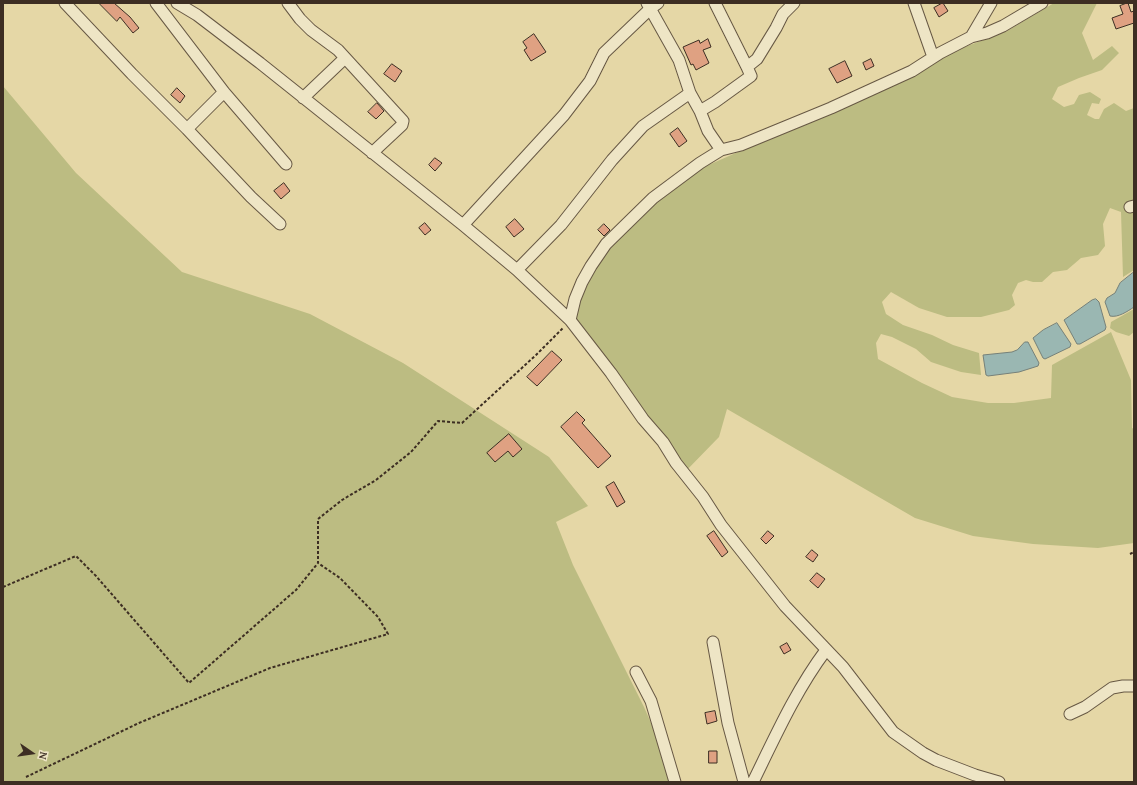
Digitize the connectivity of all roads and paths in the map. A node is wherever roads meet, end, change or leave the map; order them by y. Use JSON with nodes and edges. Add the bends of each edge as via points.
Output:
{"nodes":[{"id":1,"x":64,"y":3,"type":"edge"},
{"id":2,"x":156,"y":3,"type":"edge"},
{"id":3,"x":177,"y":3,"type":"edge"},
{"id":4,"x":288,"y":3,"type":"edge"},
{"id":5,"x":715,"y":3,"type":"edge"},
{"id":6,"x":778,"y":3,"type":"edge"},
{"id":7,"x":794,"y":3,"type":"edge"},
{"id":8,"x":914,"y":3,"type":"edge"},
{"id":9,"x":991,"y":3,"type":"edge"},
{"id":10,"x":1042,"y":3,"type":"edge"},
{"id":11,"x":652,"y":5,"type":"edge"},
{"id":12,"x":783,"y":14,"type":"junction"},
{"id":13,"x":971,"y":37,"type":"junction"},
{"id":14,"x":933,"y":57,"type":"junction"},
{"id":15,"x":345,"y":58,"type":"junction"},
{"id":16,"x":747,"y":67,"type":"junction"},
{"id":17,"x":224,"y":92,"type":"junction"},
{"id":18,"x":690,"y":93,"type":"junction"},
{"id":19,"x":303,"y":98,"type":"junction"},
{"id":20,"x":700,"y":111,"type":"junction"},
{"id":21,"x":188,"y":129,"type":"junction"},
{"id":22,"x":721,"y":150,"type":"junction"},
{"id":23,"x":372,"y":153,"type":"junction"},
{"id":24,"x":286,"y":164,"type":"dead end"},
{"id":25,"x":280,"y":224,"type":"dead end"},
{"id":26,"x":463,"y":226,"type":"junction"},
{"id":27,"x":516,"y":270,"type":"junction"},
{"id":28,"x":570,"y":320,"type":"junction"},
{"id":29,"x":1134,"y":552,"type":"edge"},
{"id":30,"x":1130,"y":554,"type":"dead end"},
{"id":31,"x":318,"y":563,"type":"junction"},
{"id":32,"x":3,"y":587,"type":"edge"},
{"id":33,"x":712,"y":642,"type":"dead end"},
{"id":34,"x":826,"y":650,"type":"junction"},
{"id":35,"x":636,"y":672,"type":"dead end"},
{"id":36,"x":1134,"y":686,"type":"edge"},
{"id":37,"x":1070,"y":714,"type":"dead end"},
{"id":38,"x":26,"y":777,"type":"dead end"},
{"id":39,"x":675,"y":782,"type":"edge"},
{"id":40,"x":744,"y":782,"type":"edge"},
{"id":41,"x":753,"y":782,"type":"edge"},
{"id":42,"x":999,"y":782,"type":"edge"}],
"edges":[{"from":1,"to":21,"type":"street"},
{"from":2,"to":17,"type":"street"},
{"from":3,"to":19,"type":"street","via":[[203,20]]},
{"from":4,"to":15,"type":"street","via":[[311,30]]},
{"from":5,"to":16,"type":"street"},
{"from":6,"to":12,"type":"street"},
{"from":7,"to":12,"type":"street"},
{"from":8,"to":14,"type":"street"},
{"from":9,"to":13,"type":"street"},
{"from":10,"to":13,"type":"street","via":[[1003,26]]},
{"from":11,"to":18,"type":"street","via":[[661,30],[679,60]]},
{"from":11,"to":26,"type":"street","via":[[604,53],[590,81],[564,115]]},
{"from":12,"to":16,"type":"street","via":[[757,60]]},
{"from":13,"to":14,"type":"street"},
{"from":14,"to":22,"type":"street","via":[[912,70],[831,108],[741,145]]},
{"from":15,"to":19,"type":"street"},
{"from":15,"to":23,"type":"street","via":[[403,121],[402,125]]},
{"from":16,"to":20,"type":"street","via":[[751,76]]},
{"from":17,"to":21,"type":"street"},
{"from":17,"to":24,"type":"street"},
{"from":18,"to":20,"type":"street"},
{"from":18,"to":27,"type":"street","via":[[643,126],[612,160],[561,225]]},
{"from":19,"to":23,"type":"street"},
{"from":20,"to":22,"type":"street","via":[[708,131]]},
{"from":21,"to":25,"type":"street","via":[[251,197]]},
{"from":22,"to":28,"type":"street","via":[[652,198],[606,244],[582,282]]},
{"from":23,"to":26,"type":"street"},
{"from":26,"to":27,"type":"street"},
{"from":27,"to":28,"type":"street"},
{"from":28,"to":31,"type":"path","via":[[462,423],[438,421],[411,452],[376,480],[318,518]]},
{"from":28,"to":34,"type":"street","via":[[703,496],[721,525],[785,606]]},
{"from":29,"to":30,"type":"path"},
{"from":31,"to":32,"type":"path","via":[[296,590],[189,683],[76,556]]},
{"from":31,"to":38,"type":"path","via":[[340,578],[378,617],[388,634],[270,668],[139,723]]},
{"from":33,"to":40,"type":"street","via":[[728,723]]},
{"from":34,"to":41,"type":"street","via":[[796,696]]},
{"from":34,"to":42,"type":"street","via":[[843,667],[893,732],[936,760]]},
{"from":35,"to":39,"type":"street","via":[[651,701]]},
{"from":36,"to":37,"type":"street","via":[[1112,688]]}]}
